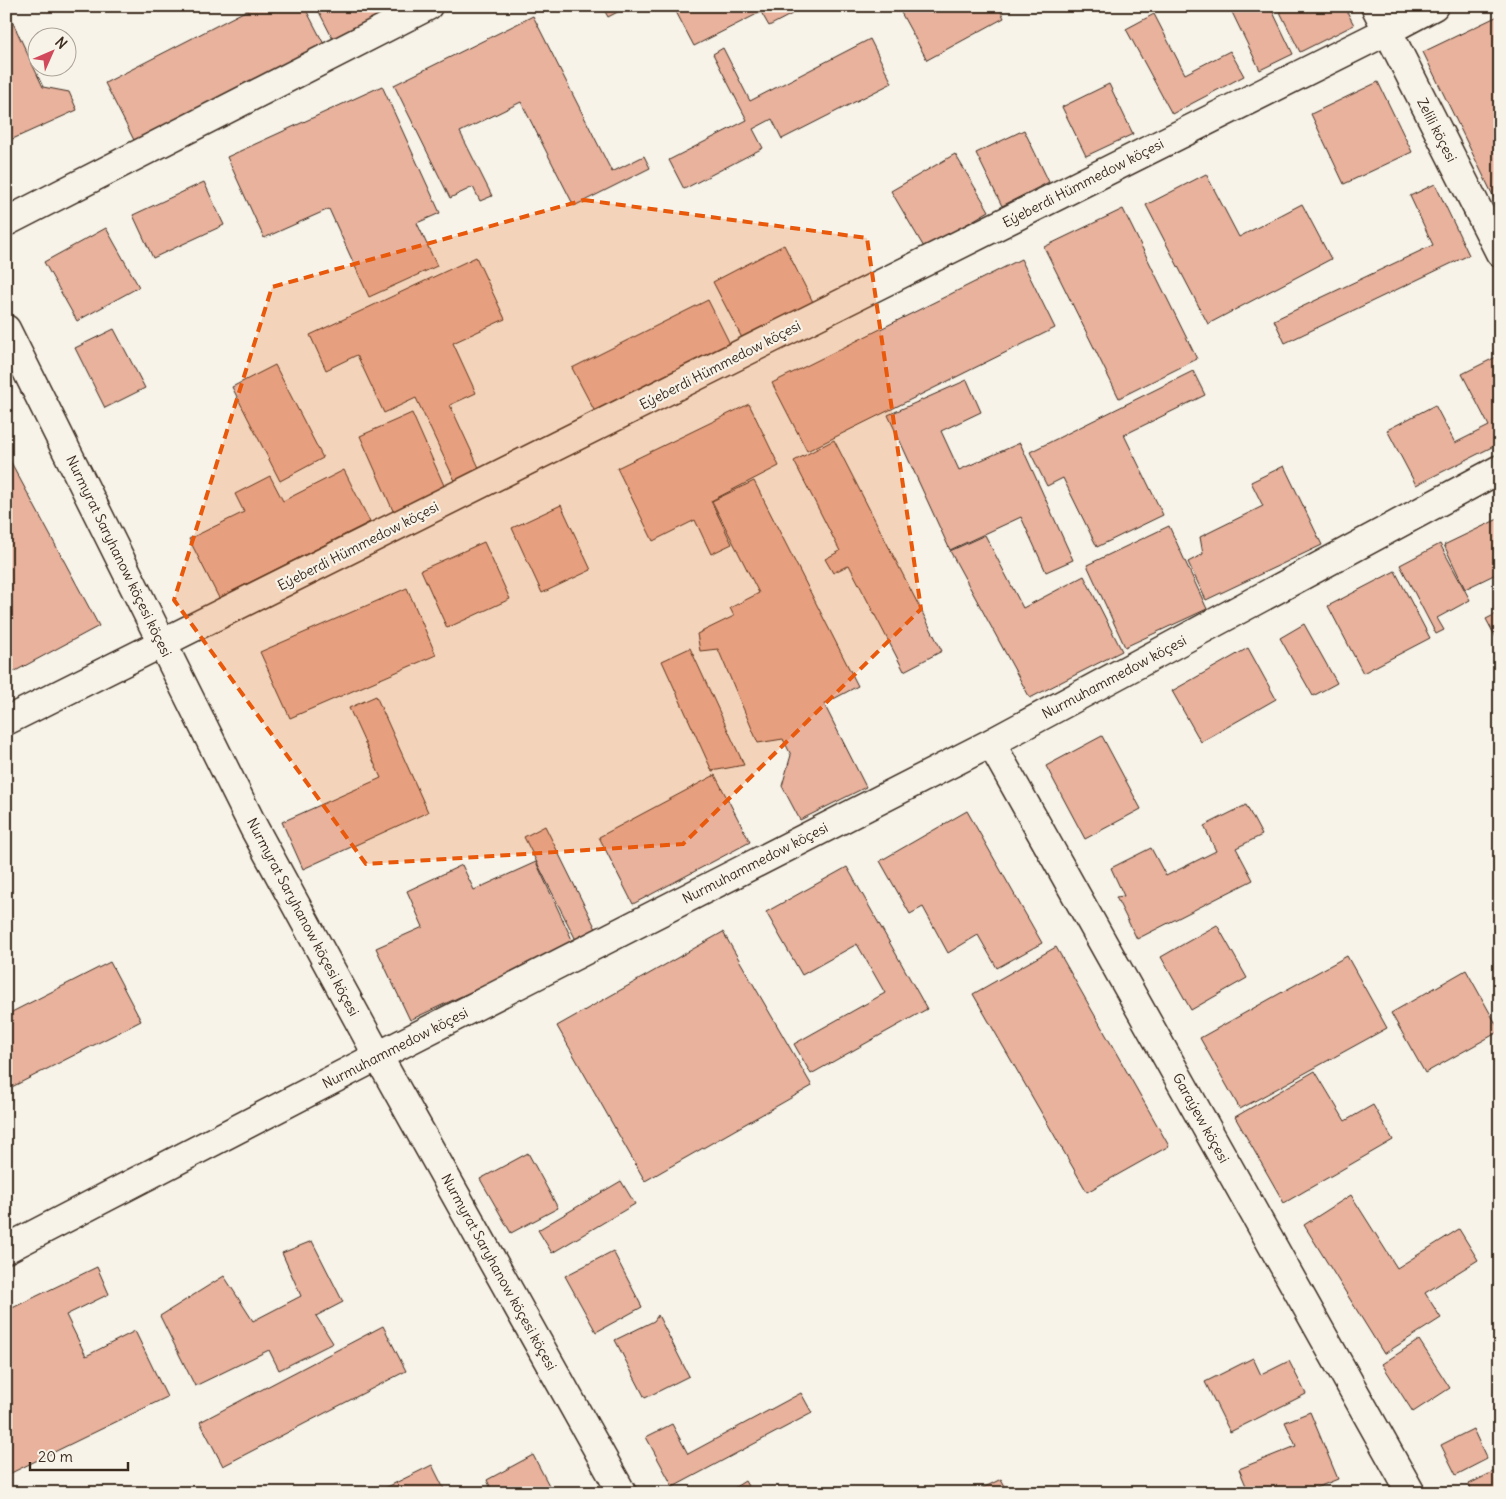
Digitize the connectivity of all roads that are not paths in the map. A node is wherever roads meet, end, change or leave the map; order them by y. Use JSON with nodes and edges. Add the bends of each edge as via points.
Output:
{"nodes":[{"id":1,"x":428,"y":6,"type":"edge"},
{"id":2,"x":1375,"y":6,"type":"edge"},
{"id":3,"x":1434,"y":6,"type":"edge"},
{"id":4,"x":1387,"y":31,"type":"junction"},
{"id":5,"x":6,"y":222,"type":"edge"},
{"id":6,"x":1500,"y":253,"type":"edge"},
{"id":7,"x":6,"y":330,"type":"edge"},
{"id":8,"x":1500,"y":469,"type":"edge"},
{"id":9,"x":163,"y":644,"type":"junction"},
{"id":10,"x":6,"y":721,"type":"edge"},
{"id":11,"x":991,"y":743,"type":"junction"},
{"id":12,"x":378,"y":1056,"type":"junction"},
{"id":13,"x":6,"y":1249,"type":"edge"},
{"id":14,"x":622,"y":1493,"type":"edge"},
{"id":15,"x":1411,"y":1493,"type":"edge"}],
"edges":[{"from":1,"to":5,"type":"street"},
{"from":2,"to":4,"type":"street","name":"Zelili köçesi"},
{"from":3,"to":4,"type":"street","name":"Eýeberdi Hümmedow köçesi"},
{"from":4,"to":6,"type":"street","name":"Zelili köçesi"},
{"from":4,"to":9,"type":"street","name":"Eýeberdi Hümmedow köçesi"},
{"from":7,"to":9,"type":"street","name":"Nurmyrat Saryhanow köçesi köçesi"},
{"from":8,"to":11,"type":"street","name":"Nurmuhammedow köçesi"},
{"from":9,"to":10,"type":"street","name":"Eýeberdi Hümmedow köçesi"},
{"from":9,"to":12,"type":"street","name":"Nurmyrat Saryhanow köçesi köçesi","via":[[254,828]]},
{"from":11,"to":12,"type":"street","name":"Nurmuhammedow köçesi"},
{"from":11,"to":15,"type":"street","name":"Garaýew köçesi"},
{"from":12,"to":13,"type":"street","name":"Nurmuhammedow köçesi"},
{"from":12,"to":14,"type":"street","name":"Nurmyrat Saryhanow köçesi köçesi"}]}
